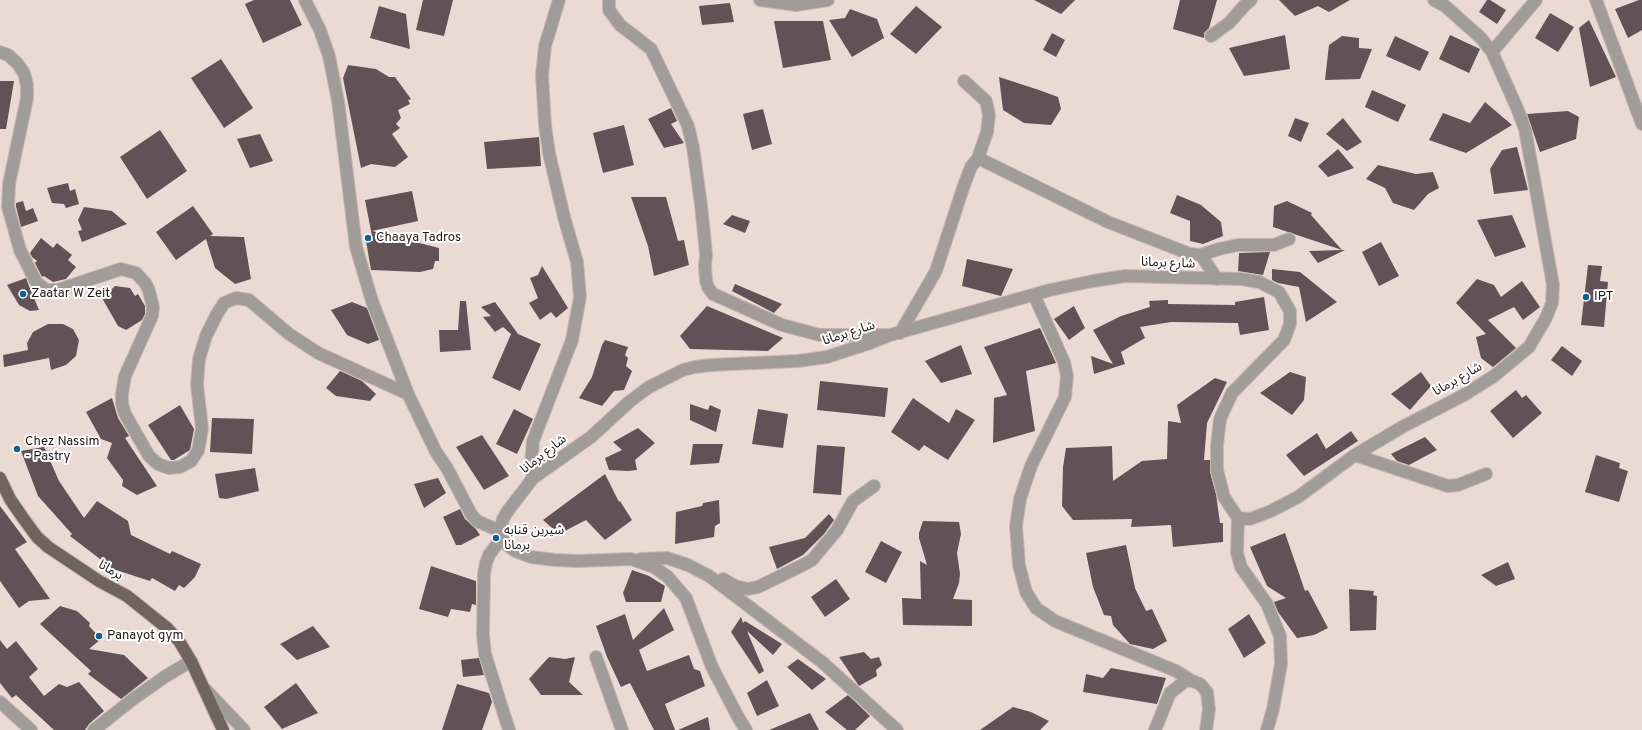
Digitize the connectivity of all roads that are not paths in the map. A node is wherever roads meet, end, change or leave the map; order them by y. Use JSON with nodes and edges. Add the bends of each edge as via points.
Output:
{"nodes":[{"id":1,"x":305,"y":0,"type":"edge"},
{"id":2,"x":559,"y":0,"type":"edge"},
{"id":3,"x":609,"y":0,"type":"edge"},
{"id":4,"x":760,"y":0,"type":"edge"},
{"id":5,"x":828,"y":0,"type":"edge"},
{"id":6,"x":1252,"y":0,"type":"edge"},
{"id":7,"x":1434,"y":0,"type":"edge"},
{"id":8,"x":1536,"y":0,"type":"edge"},
{"id":9,"x":1596,"y":0,"type":"edge"},
{"id":10,"x":1211,"y":36,"type":"dead end"},
{"id":11,"x":0,"y":52,"type":"edge"},
{"id":12,"x":1492,"y":52,"type":"junction"},
{"id":13,"x":964,"y":81,"type":"dead end"},
{"id":14,"x":1642,"y":124,"type":"edge"},
{"id":15,"x":978,"y":158,"type":"junction"},
{"id":16,"x":1289,"y":239,"type":"dead end"},
{"id":17,"x":1202,"y":255,"type":"junction"},
{"id":18,"x":1217,"y":279,"type":"junction"},
{"id":19,"x":1034,"y":295,"type":"junction"},
{"id":20,"x":895,"y":334,"type":"junction"},
{"id":21,"x":408,"y":394,"type":"junction"},
{"id":22,"x":1355,"y":455,"type":"junction"},
{"id":23,"x":1486,"y":474,"type":"dead end"},
{"id":24,"x":0,"y":478,"type":"edge"},
{"id":25,"x":533,"y":478,"type":"junction"},
{"id":26,"x":874,"y":486,"type":"dead end"},
{"id":27,"x":1238,"y":518,"type":"junction"},
{"id":28,"x":501,"y":533,"type":"junction"},
{"id":29,"x":667,"y":558,"type":"junction"},
{"id":30,"x":631,"y":559,"type":"junction"},
{"id":31,"x":596,"y":657,"type":"dead end"},
{"id":32,"x":192,"y":661,"type":"junction"},
{"id":33,"x":1190,"y":680,"type":"junction"},
{"id":34,"x":205,"y":689,"type":"junction"},
{"id":35,"x":0,"y":702,"type":"edge"},
{"id":36,"x":31,"y":730,"type":"edge"},
{"id":37,"x":94,"y":730,"type":"edge"},
{"id":38,"x":223,"y":730,"type":"edge"},
{"id":39,"x":244,"y":730,"type":"edge"},
{"id":40,"x":509,"y":730,"type":"edge"},
{"id":41,"x":622,"y":730,"type":"edge"},
{"id":42,"x":746,"y":730,"type":"edge"},
{"id":43,"x":897,"y":730,"type":"edge"},
{"id":44,"x":1155,"y":730,"type":"edge"},
{"id":45,"x":1206,"y":730,"type":"edge"},
{"id":46,"x":1267,"y":730,"type":"edge"}],
"edges":[{"from":1,"to":21,"type":"street","via":[[329,56],[338,101],[356,247],[372,301]]},
{"from":2,"to":25,"type":"street","via":[[545,46],[542,75],[545,125],[562,210],[577,262],[580,297],[572,340],[533,441]]},
{"from":3,"to":20,"type":"street","via":[[609,10],[620,25],[651,49],[688,126],[701,205],[706,281],[713,294],[782,325],[820,336]]},
{"from":4,"to":5,"type":"street","via":[[796,5]]},
{"from":6,"to":10,"type":"street","via":[[1229,23]]},
{"from":7,"to":12,"type":"street","name":"شارع برمانا","via":[[1446,6],[1481,38]]},
{"from":8,"to":12,"type":"street"},
{"from":9,"to":14,"type":"street"},
{"from":11,"to":21,"type":"street","via":[[17,63],[24,73],[27,85],[27,98],[9,184],[8,207],[20,250],[36,282],[46,290],[58,290],[121,269],[136,273],[149,291],[153,307],[152,316],[125,376],[122,404],[149,456],[158,464],[169,468],[180,466],[191,461],[198,451],[202,429],[197,384],[199,359],[206,336],[217,314],[224,303],[236,298],[249,300],[289,334],[318,353]]},
{"from":12,"to":22,"type":"street","name":"شارع برمانا","via":[[1526,129],[1553,285],[1552,303],[1529,347],[1494,376]]},
{"from":13,"to":15,"type":"street","via":[[986,101],[989,115],[988,132]]},
{"from":15,"to":17,"type":"street","via":[[1108,222],[1190,254]]},
{"from":15,"to":20,"type":"street","via":[[962,188],[936,271]]},
{"from":16,"to":17,"type":"street","via":[[1274,245],[1238,245]]},
{"from":17,"to":18,"type":"street"},
{"from":18,"to":19,"type":"street","name":"شارع برمانا","via":[[1126,276]]},
{"from":18,"to":27,"type":"street","name":"شارع برمانا","via":[[1259,282],[1279,292],[1290,311],[1290,324],[1284,340],[1232,394],[1220,419],[1216,444],[1217,470],[1224,497]]},
{"from":19,"to":20,"type":"street","name":"شارع برمانا"},
{"from":19,"to":33,"type":"street","via":[[1064,362],[1067,376],[1065,397],[1031,466],[1020,499],[1016,526],[1019,565],[1026,592],[1036,608],[1055,621],[1176,671]]},
{"from":20,"to":25,"type":"street","name":"شارع برمانا","via":[[827,357],[712,365],[683,370],[649,387],[590,437]]},
{"from":21,"to":28,"type":"street","via":[[436,452],[471,514],[477,521]]},
{"from":22,"to":23,"type":"street","via":[[1448,486],[1458,485]]},
{"from":22,"to":27,"type":"street","name":"شارع برمانا","via":[[1298,497],[1250,518]]},
{"from":24,"to":32,"type":"main road","name":"برمانا","via":[[10,499],[37,537],[57,554],[127,596],[145,610],[179,641]]},
{"from":25,"to":28,"type":"street","name":"شارع برمانا","via":[[508,512]]},
{"from":26,"to":29,"type":"street","via":[[853,501],[837,530],[812,560],[758,587],[748,589],[735,586],[696,560],[682,555],[675,554]]},
{"from":27,"to":46,"type":"street","via":[[1237,553],[1241,567],[1267,604],[1280,636],[1281,664],[1274,709]]},
{"from":28,"to":30,"type":"street","via":[[507,545],[531,557],[578,561]]},
{"from":28,"to":40,"type":"street","name":"شارع برمانا","via":[[489,555],[484,574],[483,635],[485,654]]},
{"from":29,"to":30,"type":"street"},
{"from":29,"to":43,"type":"street","via":[[709,576],[822,662]]},
{"from":30,"to":42,"type":"street","via":[[654,567],[668,577],[686,598],[712,667]]},
{"from":31,"to":41,"type":"street"},
{"from":32,"to":34,"type":"main road","name":"برمانا"},
{"from":32,"to":37,"type":"street","via":[[133,699]]},
{"from":33,"to":44,"type":"street","via":[[1170,693]]},
{"from":33,"to":45,"type":"street","via":[[1200,684],[1207,692],[1209,709]]},
{"from":34,"to":38,"type":"main road","name":"برمانا"},
{"from":34,"to":39,"type":"street"},
{"from":35,"to":36,"type":"street"}]}
